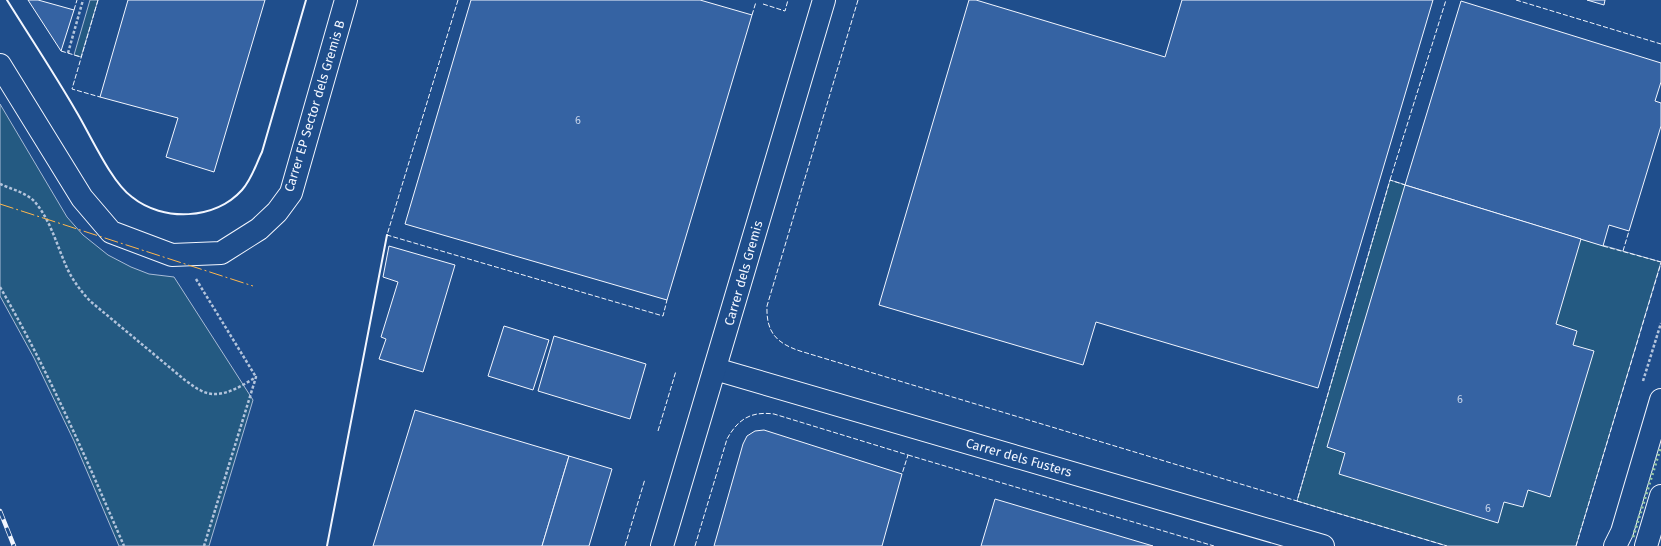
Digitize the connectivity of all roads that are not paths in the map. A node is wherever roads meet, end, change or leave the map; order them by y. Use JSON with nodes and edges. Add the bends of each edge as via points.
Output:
{"nodes":[{"id":1,"x":346,"y":0,"type":"edge"},
{"id":2,"x":824,"y":0,"type":"edge"},
{"id":3,"x":0,"y":65,"type":"edge"},
{"id":4,"x":715,"y":368,"type":"junction"},
{"id":5,"x":1661,"y":400,"type":"edge"},
{"id":6,"x":1661,"y":496,"type":"edge"},
{"id":7,"x":662,"y":546,"type":"edge"},
{"id":8,"x":1323,"y":546,"type":"edge"},
{"id":9,"x":1615,"y":546,"type":"edge"},
{"id":10,"x":1646,"y":546,"type":"edge"}],
"edges":[{"from":1,"to":3,"type":"street","name":"Carrer EP Sector dels Gremis B","via":[[291,193],[277,212],[259,229],[221,252],[172,256],[111,232],[82,198]]},
{"from":2,"to":4,"type":"street","name":"Carrer dels Gremis"},
{"from":4,"to":7,"type":"street","name":"Carrer dels Gremis"},
{"from":4,"to":8,"type":"street","name":"Carrer dels Fusters"},
{"from":5,"to":9,"type":"street","via":[[1622,532]]},
{"from":6,"to":10,"type":"street"}]}
